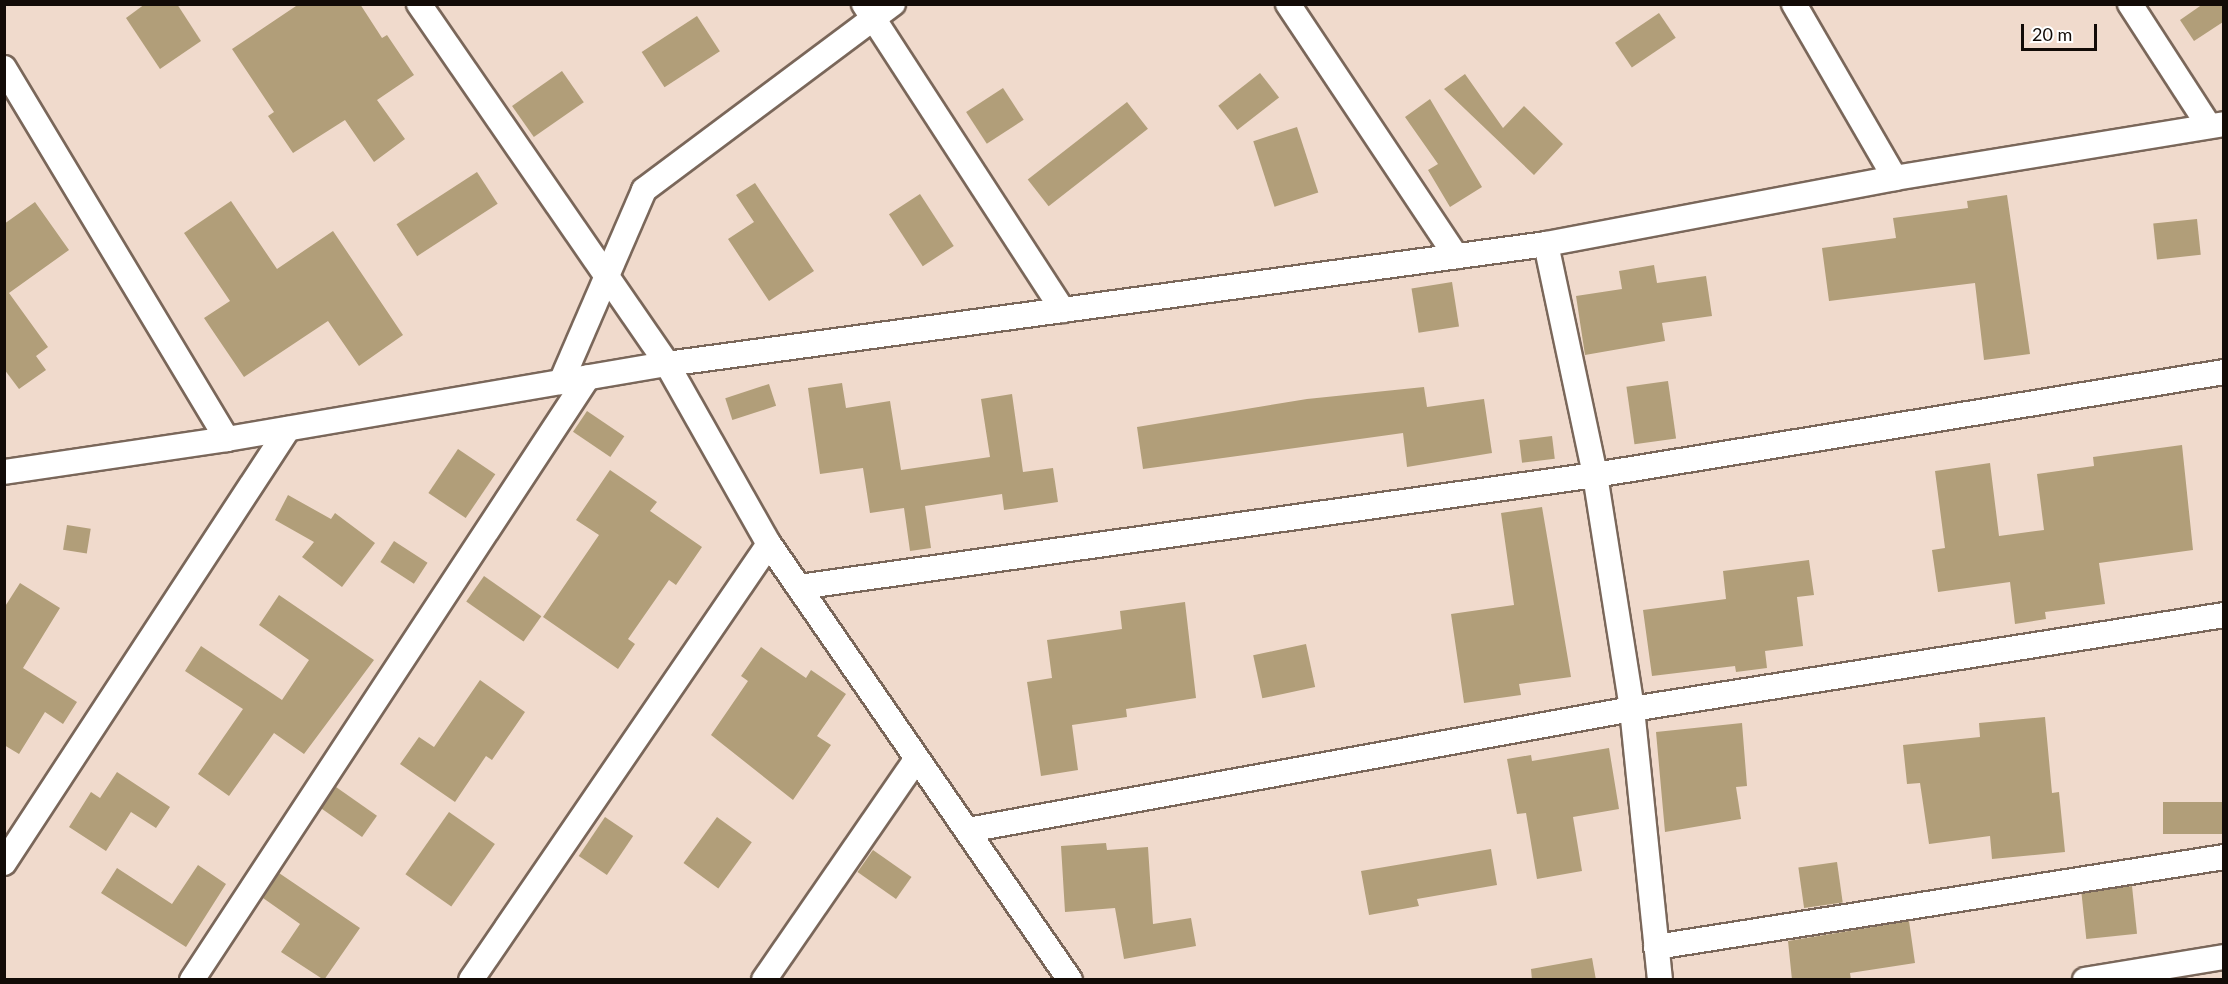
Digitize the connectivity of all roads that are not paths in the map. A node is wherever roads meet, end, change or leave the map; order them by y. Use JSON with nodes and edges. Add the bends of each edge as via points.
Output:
{"nodes":[{"id":1,"x":419,"y":4,"type":"edge"},
{"id":2,"x":893,"y":4,"type":"edge"},
{"id":3,"x":1288,"y":4,"type":"edge"},
{"id":4,"x":1794,"y":4,"type":"edge"},
{"id":5,"x":2130,"y":4,"type":"edge"},
{"id":6,"x":869,"y":12,"type":"edge"},
{"id":7,"x":4,"y":68,"type":"edge"},
{"id":8,"x":2216,"y":125,"type":"edge"},
{"id":9,"x":1895,"y":178,"type":"junction"},
{"id":10,"x":1546,"y":244,"type":"junction"},
{"id":11,"x":1456,"y":256,"type":"junction"},
{"id":12,"x":607,"y":276,"type":"junction"},
{"id":13,"x":1063,"y":310,"type":"junction"},
{"id":14,"x":667,"y":364,"type":"junction"},
{"id":15,"x":2223,"y":372,"type":"edge"},
{"id":16,"x":588,"y":377,"type":"junction"},
{"id":17,"x":561,"y":382,"type":"junction"},
{"id":18,"x":288,"y":429,"type":"junction"},
{"id":19,"x":227,"y":439,"type":"junction"},
{"id":20,"x":4,"y":472,"type":"edge"},
{"id":21,"x":1595,"y":475,"type":"junction"},
{"id":22,"x":769,"y":544,"type":"junction"},
{"id":23,"x":799,"y":587,"type":"junction"},
{"id":24,"x":2223,"y":615,"type":"edge"},
{"id":25,"x":1632,"y":709,"type":"junction"},
{"id":26,"x":916,"y":760,"type":"junction"},
{"id":27,"x":968,"y":830,"type":"junction"},
{"id":28,"x":2223,"y":857,"type":"edge"},
{"id":29,"x":4,"y":863,"type":"edge"},
{"id":30,"x":1656,"y":947,"type":"junction"},
{"id":31,"x":2223,"y":957,"type":"edge"},
{"id":32,"x":1067,"y":978,"type":"edge"},
{"id":33,"x":192,"y":980,"type":"edge"},
{"id":34,"x":471,"y":980,"type":"edge"},
{"id":35,"x":764,"y":980,"type":"edge"},
{"id":36,"x":1660,"y":980,"type":"edge"},
{"id":37,"x":2085,"y":980,"type":"edge"}],
"edges":[{"from":1,"to":12,"type":"street"},
{"from":2,"to":6,"type":"street"},
{"from":3,"to":11,"type":"street"},
{"from":4,"to":9,"type":"street"},
{"from":5,"to":8,"type":"street"},
{"from":6,"to":12,"type":"street","via":[[644,190]]},
{"from":6,"to":13,"type":"street"},
{"from":7,"to":19,"type":"street"},
{"from":8,"to":9,"type":"street"},
{"from":9,"to":10,"type":"street"},
{"from":10,"to":11,"type":"street"},
{"from":10,"to":21,"type":"street"},
{"from":11,"to":13,"type":"street"},
{"from":12,"to":14,"type":"street"},
{"from":12,"to":17,"type":"street"},
{"from":13,"to":14,"type":"street"},
{"from":14,"to":16,"type":"street"},
{"from":14,"to":22,"type":"street"},
{"from":15,"to":21,"type":"street"},
{"from":16,"to":17,"type":"street"},
{"from":16,"to":33,"type":"street"},
{"from":17,"to":18,"type":"street"},
{"from":18,"to":19,"type":"street"},
{"from":18,"to":29,"type":"street"},
{"from":19,"to":20,"type":"street"},
{"from":21,"to":23,"type":"street"},
{"from":21,"to":25,"type":"street"},
{"from":22,"to":23,"type":"street"},
{"from":22,"to":34,"type":"street"},
{"from":23,"to":26,"type":"street"},
{"from":24,"to":25,"type":"street"},
{"from":25,"to":27,"type":"street"},
{"from":25,"to":30,"type":"street"},
{"from":26,"to":27,"type":"street"},
{"from":26,"to":35,"type":"street"},
{"from":27,"to":32,"type":"street"},
{"from":28,"to":30,"type":"street"},
{"from":30,"to":36,"type":"street"},
{"from":31,"to":37,"type":"street"}]}
